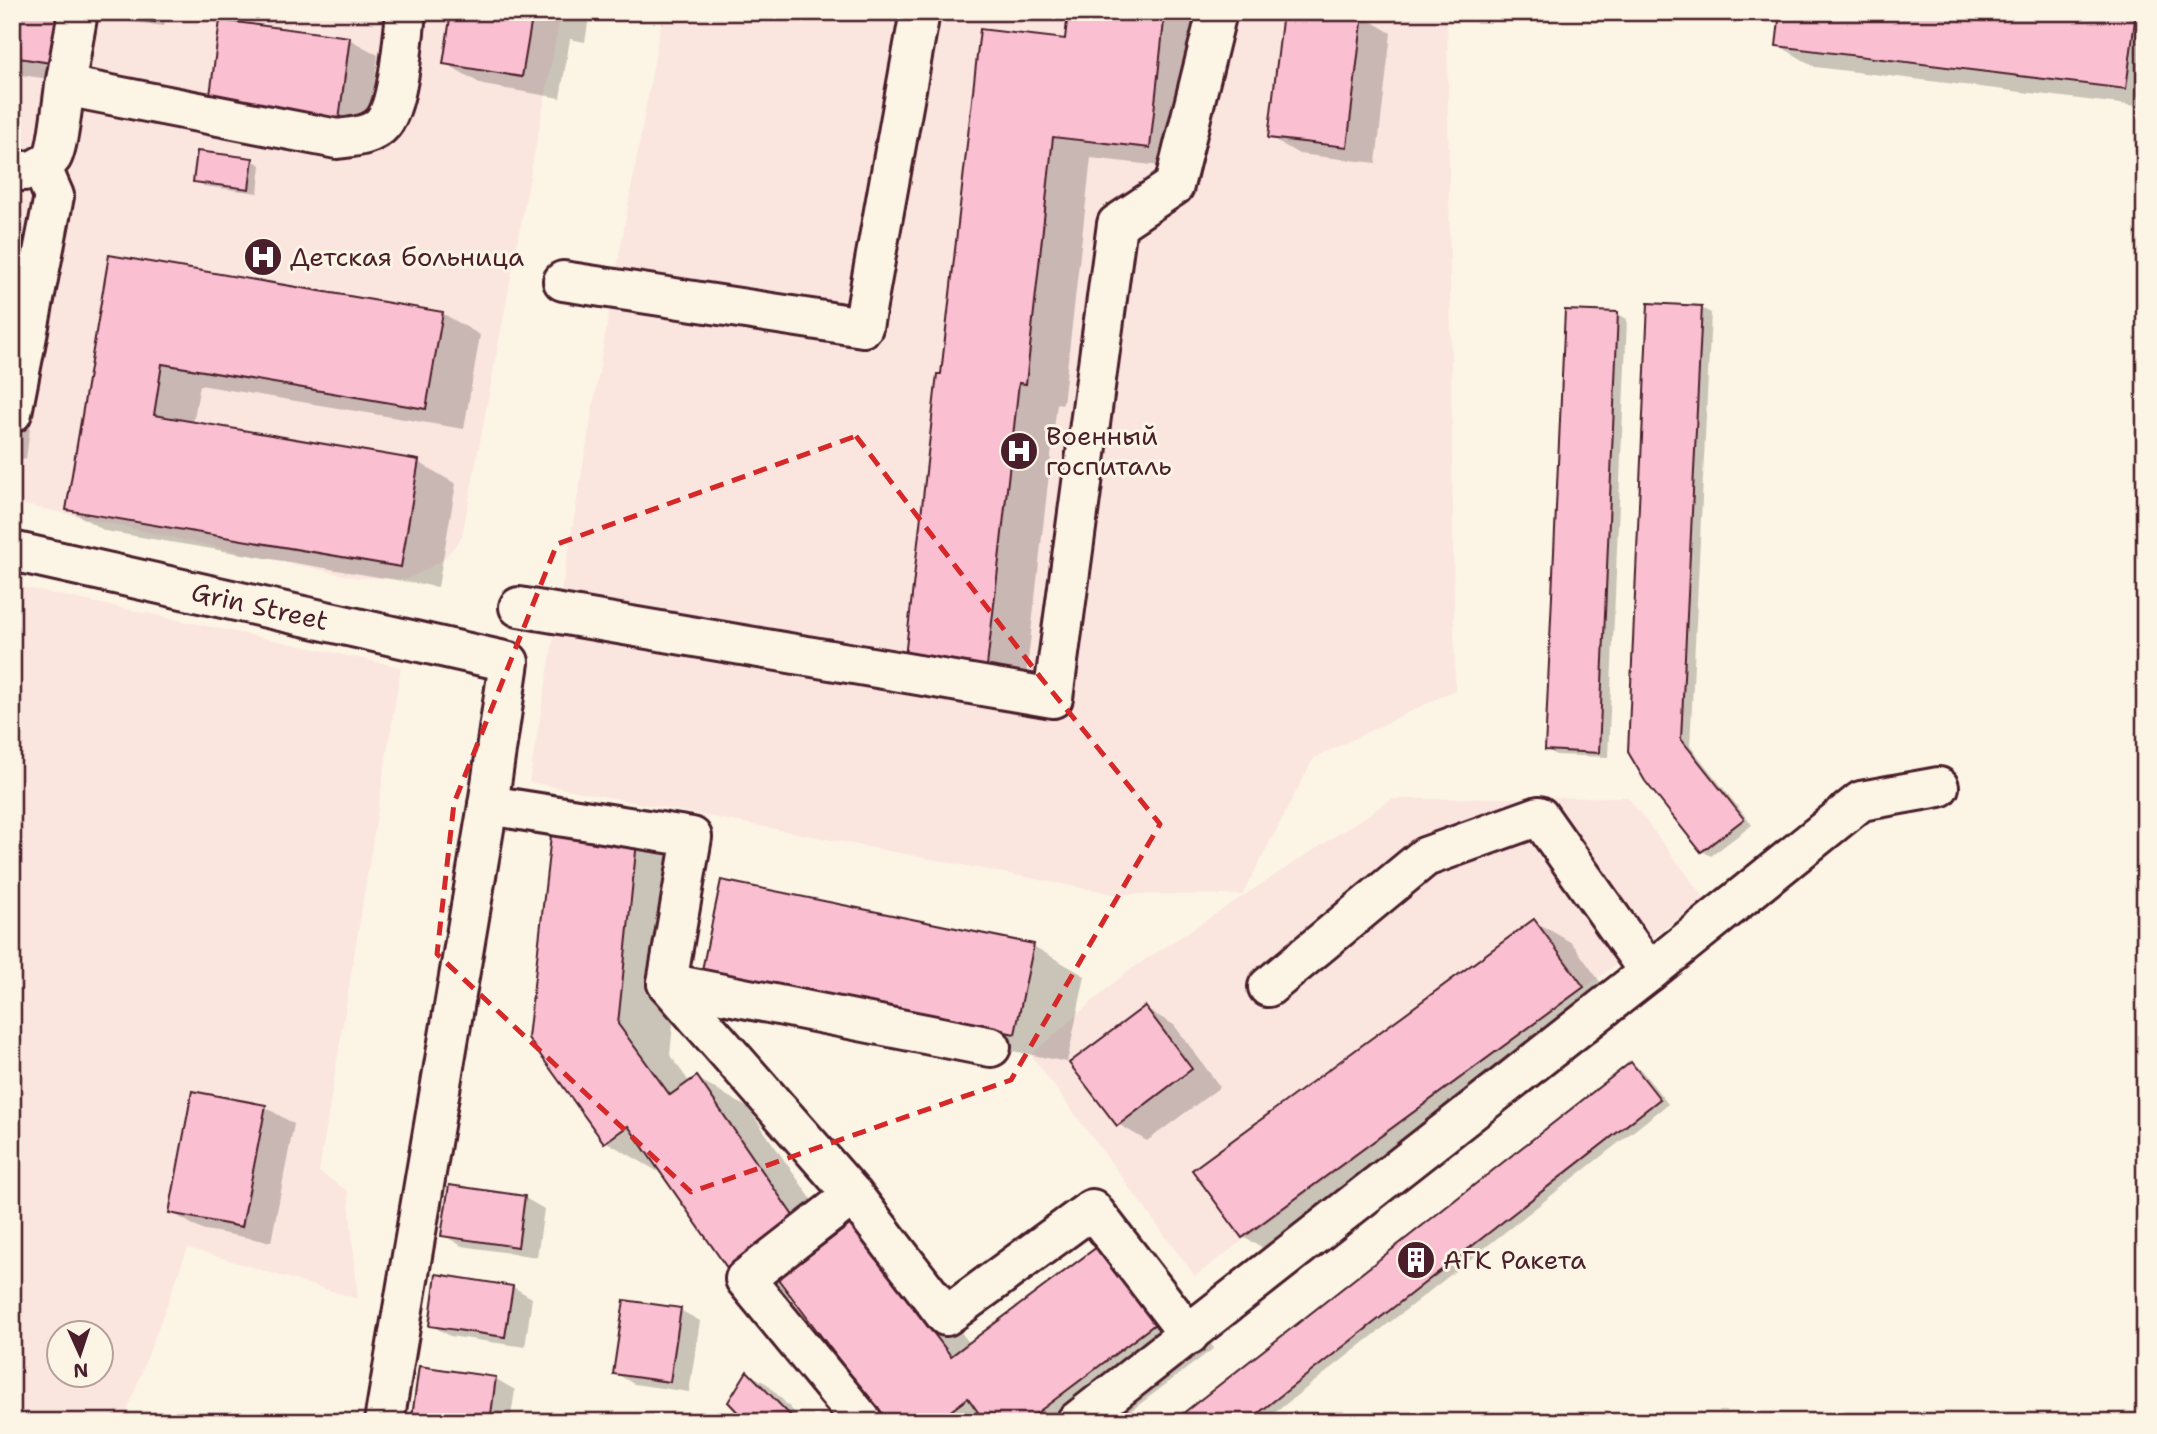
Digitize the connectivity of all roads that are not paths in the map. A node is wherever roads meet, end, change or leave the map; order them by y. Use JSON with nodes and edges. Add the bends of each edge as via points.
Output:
{"nodes":[{"id":1,"x":78,"y":12,"type":"edge"},
{"id":2,"x":406,"y":12,"type":"edge"},
{"id":3,"x":920,"y":12,"type":"edge"},
{"id":4,"x":1217,"y":12,"type":"edge"},
{"id":5,"x":65,"y":86,"type":"junction"},
{"id":6,"x":27,"y":168,"type":"edge"},
{"id":7,"x":563,"y":281,"type":"dead end"},
{"id":8,"x":12,"y":414,"type":"edge"},
{"id":9,"x":12,"y":551,"type":"edge"},
{"id":10,"x":519,"y":607,"type":"dead end"},
{"id":11,"x":1939,"y":787,"type":"dead end"},
{"id":12,"x":488,"y":805,"type":"junction"},
{"id":13,"x":1649,"y":972,"type":"junction"},
{"id":14,"x":667,"y":983,"type":"junction"},
{"id":15,"x":1268,"y":987,"type":"dead end"},
{"id":16,"x":991,"y":1047,"type":"dead end"},
{"id":17,"x":853,"y":1195,"type":"junction"},
{"id":18,"x":1189,"y":1335,"type":"junction"},
{"id":19,"x":384,"y":1422,"type":"edge"},
{"id":20,"x":863,"y":1422,"type":"edge"},
{"id":21,"x":1076,"y":1422,"type":"edge"}],
"edges":[{"from":1,"to":5,"type":"street"},
{"from":2,"to":5,"type":"street","via":[[393,103],[382,124],[361,137],[337,139]]},
{"from":3,"to":7,"type":"street","via":[[863,327]]},
{"from":4,"to":10,"type":"street","via":[[1174,186],[1117,224],[1053,698]]},
{"from":5,"to":6,"type":"street","via":[[53,156]]},
{"from":6,"to":8,"type":"street","via":[[54,197]]},
{"from":9,"to":12,"type":"street","name":"Grin Street","via":[[509,662]]},
{"from":11,"to":13,"type":"street","via":[[1861,801]]},
{"from":12,"to":14,"type":"street","via":[[692,837]]},
{"from":12,"to":19,"type":"street"},
{"from":13,"to":15,"type":"street","via":[[1539,816],[1425,858]]},
{"from":13,"to":18,"type":"street"},
{"from":14,"to":16,"type":"street"},
{"from":14,"to":17,"type":"street"},
{"from":17,"to":18,"type":"street","via":[[946,1316],[1092,1209]]},
{"from":17,"to":20,"type":"street","via":[[745,1279]]},
{"from":18,"to":21,"type":"street"}]}
